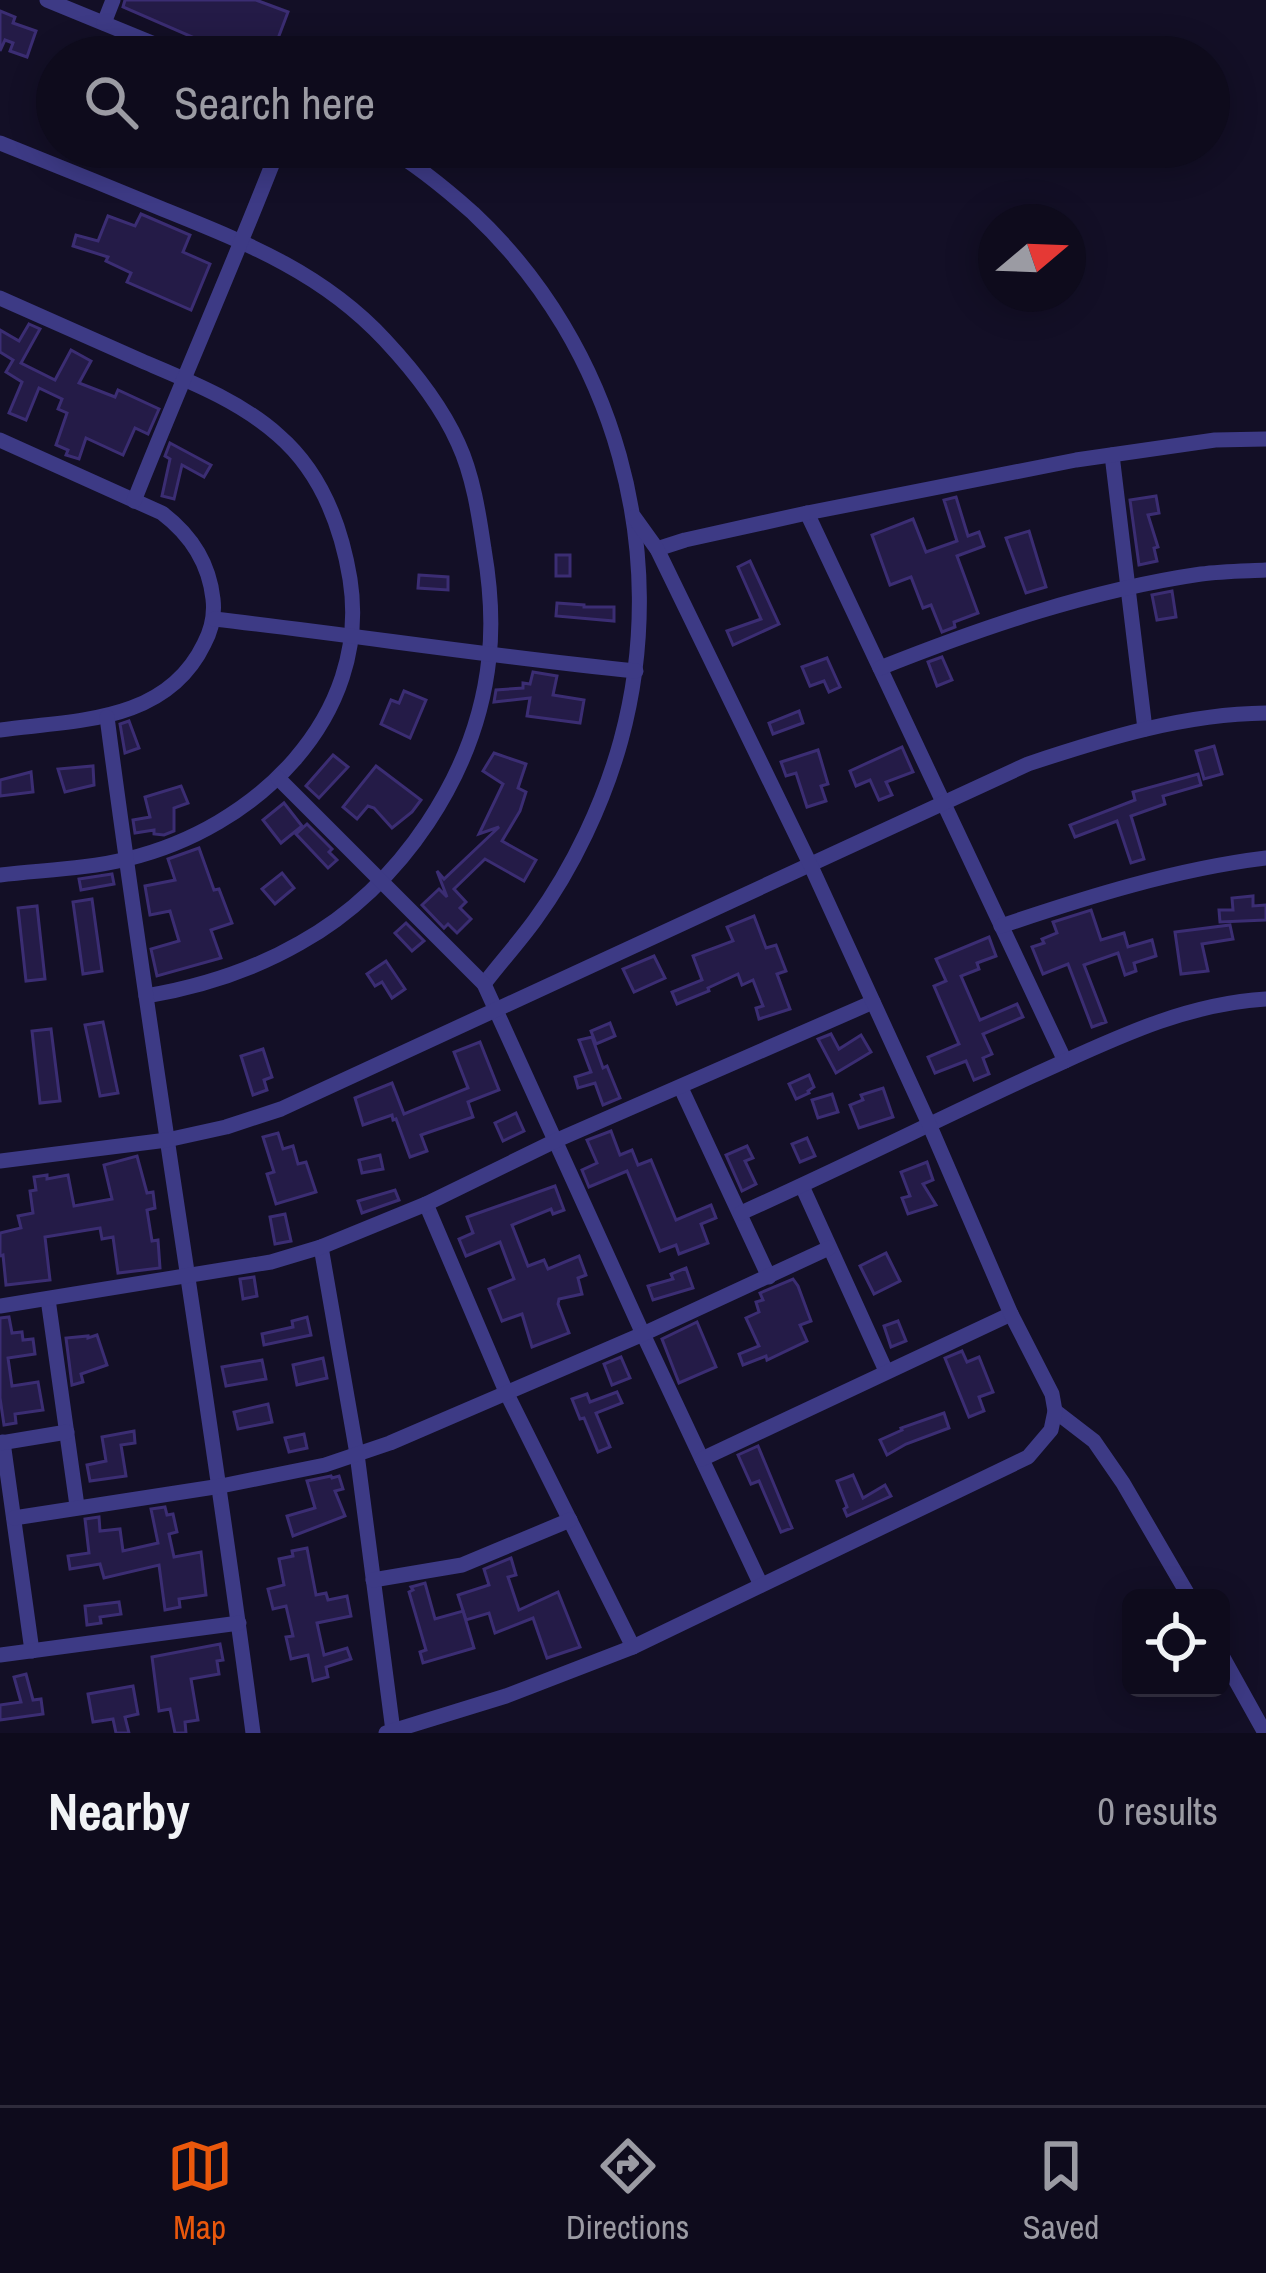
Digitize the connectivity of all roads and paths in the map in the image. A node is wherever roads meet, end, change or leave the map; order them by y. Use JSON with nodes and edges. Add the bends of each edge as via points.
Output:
{"nodes":[{"id":1,"x":47,"y":0,"type":"edge"},
{"id":2,"x":113,"y":0,"type":"edge"},
{"id":3,"x":104,"y":23,"type":"junction"},
{"id":4,"x":135,"y":36,"type":"edge"},
{"id":5,"x":0,"y":143,"type":"edge"},
{"id":6,"x":36,"y":158,"type":"edge"},
{"id":7,"x":62,"y":168,"type":"edge"},
{"id":8,"x":271,"y":168,"type":"edge"},
{"id":9,"x":416,"y":168,"type":"edge"},
{"id":10,"x":243,"y":241,"type":"junction"},
{"id":11,"x":0,"y":298,"type":"edge"},
{"id":12,"x":182,"y":378,"type":"junction"},
{"id":13,"x":1266,"y":439,"type":"edge"},
{"id":14,"x":0,"y":440,"type":"edge"},
{"id":15,"x":1112,"y":455,"type":"junction"},
{"id":16,"x":134,"y":501,"type":"junction"},
{"id":17,"x":807,"y":513,"type":"junction"},
{"id":18,"x":634,"y":517,"type":"junction"},
{"id":19,"x":657,"y":549,"type":"junction"},
{"id":20,"x":1266,"y":570,"type":"edge"},
{"id":21,"x":1126,"y":590,"type":"junction"},
{"id":22,"x":214,"y":620,"type":"junction"},
{"id":23,"x":353,"y":635,"type":"junction"},
{"id":24,"x":489,"y":656,"type":"junction"},
{"id":25,"x":880,"y":668,"type":"junction"},
{"id":26,"x":636,"y":671,"type":"junction"},
{"id":27,"x":1266,"y":713,"type":"edge"},
{"id":28,"x":107,"y":716,"type":"junction"},
{"id":29,"x":1145,"y":729,"type":"junction"},
{"id":30,"x":0,"y":730,"type":"edge"},
{"id":31,"x":278,"y":778,"type":"junction"},
{"id":32,"x":942,"y":802,"type":"junction"},
{"id":33,"x":1266,"y":858,"type":"edge"},
{"id":34,"x":126,"y":859,"type":"junction"},
{"id":35,"x":810,"y":864,"type":"junction"},
{"id":36,"x":0,"y":875,"type":"edge"},
{"id":37,"x":381,"y":878,"type":"junction"},
{"id":38,"x":1001,"y":926,"type":"junction"},
{"id":39,"x":484,"y":984,"type":"junction"},
{"id":40,"x":146,"y":996,"type":"junction"},
{"id":41,"x":1266,"y":999,"type":"edge"},
{"id":42,"x":873,"y":1001,"type":"junction"},
{"id":43,"x":494,"y":1009,"type":"junction"},
{"id":44,"x":1065,"y":1061,"type":"junction"},
{"id":45,"x":681,"y":1088,"type":"junction"},
{"id":46,"x":929,"y":1124,"type":"junction"},
{"id":47,"x":167,"y":1140,"type":"junction"},
{"id":48,"x":555,"y":1142,"type":"junction"},
{"id":49,"x":0,"y":1161,"type":"edge"},
{"id":50,"x":802,"y":1186,"type":"junction"},
{"id":51,"x":426,"y":1204,"type":"junction"},
{"id":52,"x":741,"y":1213,"type":"junction"},
{"id":53,"x":322,"y":1246,"type":"junction"},
{"id":54,"x":830,"y":1248,"type":"junction"},
{"id":55,"x":189,"y":1277,"type":"junction"},
{"id":56,"x":769,"y":1277,"type":"junction"},
{"id":57,"x":48,"y":1299,"type":"junction"},
{"id":58,"x":0,"y":1306,"type":"edge"},
{"id":59,"x":1011,"y":1314,"type":"junction"},
{"id":60,"x":643,"y":1334,"type":"junction"},
{"id":61,"x":886,"y":1371,"type":"junction"},
{"id":62,"x":507,"y":1394,"type":"junction"},
{"id":63,"x":1055,"y":1411,"type":"junction"},
{"id":64,"x":67,"y":1432,"type":"junction"},
{"id":65,"x":2,"y":1442,"type":"edge"},
{"id":66,"x":357,"y":1454,"type":"junction"},
{"id":67,"x":702,"y":1460,"type":"junction"},
{"id":68,"x":220,"y":1486,"type":"junction"},
{"id":69,"x":77,"y":1506,"type":"junction"},
{"id":70,"x":14,"y":1518,"type":"junction"},
{"id":71,"x":570,"y":1520,"type":"junction"},
{"id":72,"x":373,"y":1580,"type":"junction"},
{"id":73,"x":761,"y":1585,"type":"junction"},
{"id":74,"x":1185,"y":1589,"type":"edge"},
{"id":75,"x":239,"y":1623,"type":"junction"},
{"id":76,"x":634,"y":1647,"type":"junction"},
{"id":77,"x":32,"y":1651,"type":"junction"},
{"id":78,"x":0,"y":1655,"type":"edge"},
{"id":79,"x":1230,"y":1670,"type":"edge"},
{"id":80,"x":389,"y":1732,"type":"edge"},
{"id":81,"x":253,"y":1733,"type":"edge"},
{"id":82,"x":1265,"y":1733,"type":"edge"}],
"edges":[{"from":1,"to":3,"type":"street"},
{"from":2,"to":3,"type":"street"},
{"from":3,"to":4,"type":"street"},
{"from":5,"to":6,"type":"street"},
{"from":7,"to":10,"type":"street"},
{"from":8,"to":10,"type":"street"},
{"from":9,"to":18,"type":"street","via":[[494,233],[569,333],[620,450]]},
{"from":10,"to":12,"type":"street"},
{"from":10,"to":24,"type":"street","via":[[351,307],[440,409],[460,446],[482,536]]},
{"from":11,"to":12,"type":"street"},
{"from":12,"to":16,"type":"street"},
{"from":12,"to":23,"type":"street","via":[[263,423],[315,478],[346,554]]},
{"from":13,"to":15,"type":"street"},
{"from":14,"to":16,"type":"street"},
{"from":15,"to":17,"type":"street"},
{"from":15,"to":21,"type":"street"},
{"from":16,"to":22,"type":"street","via":[[162,513],[195,545]]},
{"from":17,"to":19,"type":"street"},
{"from":17,"to":25,"type":"street"},
{"from":18,"to":19,"type":"street"},
{"from":18,"to":26,"type":"street","via":[[641,586]]},
{"from":19,"to":35,"type":"street"},
{"from":20,"to":21,"type":"street"},
{"from":21,"to":25,"type":"street","via":[[960,636]]},
{"from":21,"to":29,"type":"street"},
{"from":22,"to":23,"type":"street"},
{"from":22,"to":28,"type":"street","via":[[188,674],[144,704]]},
{"from":23,"to":24,"type":"street"},
{"from":23,"to":31,"type":"street","via":[[335,698]]},
{"from":24,"to":26,"type":"street"},
{"from":24,"to":37,"type":"street","via":[[450,786]]},
{"from":25,"to":32,"type":"street"},
{"from":26,"to":39,"type":"street","via":[[598,805],[537,918]]},
{"from":27,"to":29,"type":"street"},
{"from":28,"to":30,"type":"street"},
{"from":28,"to":34,"type":"street"},
{"from":29,"to":32,"type":"street","via":[[1028,764]]},
{"from":31,"to":34,"type":"street","via":[[206,829]]},
{"from":31,"to":37,"type":"street"},
{"from":32,"to":35,"type":"street"},
{"from":32,"to":38,"type":"street"},
{"from":33,"to":38,"type":"street"},
{"from":34,"to":36,"type":"street"},
{"from":34,"to":40,"type":"street"},
{"from":35,"to":42,"type":"street"},
{"from":35,"to":43,"type":"street"},
{"from":37,"to":39,"type":"street"},
{"from":37,"to":40,"type":"street","via":[[304,942],[256,965]]},
{"from":38,"to":44,"type":"street"},
{"from":39,"to":43,"type":"street"},
{"from":40,"to":47,"type":"street"},
{"from":41,"to":44,"type":"street","via":[[1198,1008]]},
{"from":42,"to":45,"type":"street"},
{"from":42,"to":46,"type":"street"},
{"from":43,"to":47,"type":"street","via":[[281,1109]]},
{"from":43,"to":48,"type":"street"},
{"from":44,"to":46,"type":"street"},
{"from":45,"to":48,"type":"street"},
{"from":45,"to":52,"type":"street"},
{"from":46,"to":50,"type":"street"},
{"from":46,"to":59,"type":"street"},
{"from":47,"to":49,"type":"street"},
{"from":47,"to":55,"type":"street"},
{"from":48,"to":51,"type":"street"},
{"from":48,"to":60,"type":"street"},
{"from":50,"to":52,"type":"street"},
{"from":50,"to":54,"type":"street"},
{"from":51,"to":53,"type":"street"},
{"from":51,"to":62,"type":"street"},
{"from":52,"to":56,"type":"street"},
{"from":53,"to":55,"type":"street"},
{"from":53,"to":66,"type":"street"},
{"from":54,"to":56,"type":"street"},
{"from":54,"to":61,"type":"street"},
{"from":55,"to":57,"type":"street"},
{"from":55,"to":68,"type":"street"},
{"from":56,"to":60,"type":"street"},
{"from":57,"to":58,"type":"street"},
{"from":57,"to":64,"type":"street"},
{"from":59,"to":61,"type":"street"},
{"from":59,"to":63,"type":"street"},
{"from":60,"to":62,"type":"street"},
{"from":60,"to":67,"type":"street"},
{"from":61,"to":67,"type":"street"},
{"from":62,"to":66,"type":"street"},
{"from":62,"to":71,"type":"street"},
{"from":63,"to":73,"type":"street","via":[[1051,1430],[1028,1457]]},
{"from":63,"to":74,"type":"street","via":[[1094,1441]]},
{"from":64,"to":65,"type":"street"},
{"from":64,"to":69,"type":"street"},
{"from":65,"to":70,"type":"street"},
{"from":66,"to":68,"type":"street"},
{"from":66,"to":72,"type":"street"},
{"from":67,"to":73,"type":"street"},
{"from":68,"to":69,"type":"street"},
{"from":68,"to":75,"type":"street"},
{"from":69,"to":70,"type":"street"},
{"from":70,"to":77,"type":"street"},
{"from":71,"to":72,"type":"street","via":[[462,1564]]},
{"from":71,"to":76,"type":"street"},
{"from":72,"to":80,"type":"street"},
{"from":73,"to":76,"type":"street"},
{"from":75,"to":77,"type":"street"},
{"from":75,"to":81,"type":"street"},
{"from":76,"to":80,"type":"street"},
{"from":77,"to":78,"type":"street"},
{"from":79,"to":82,"type":"street"}]}
